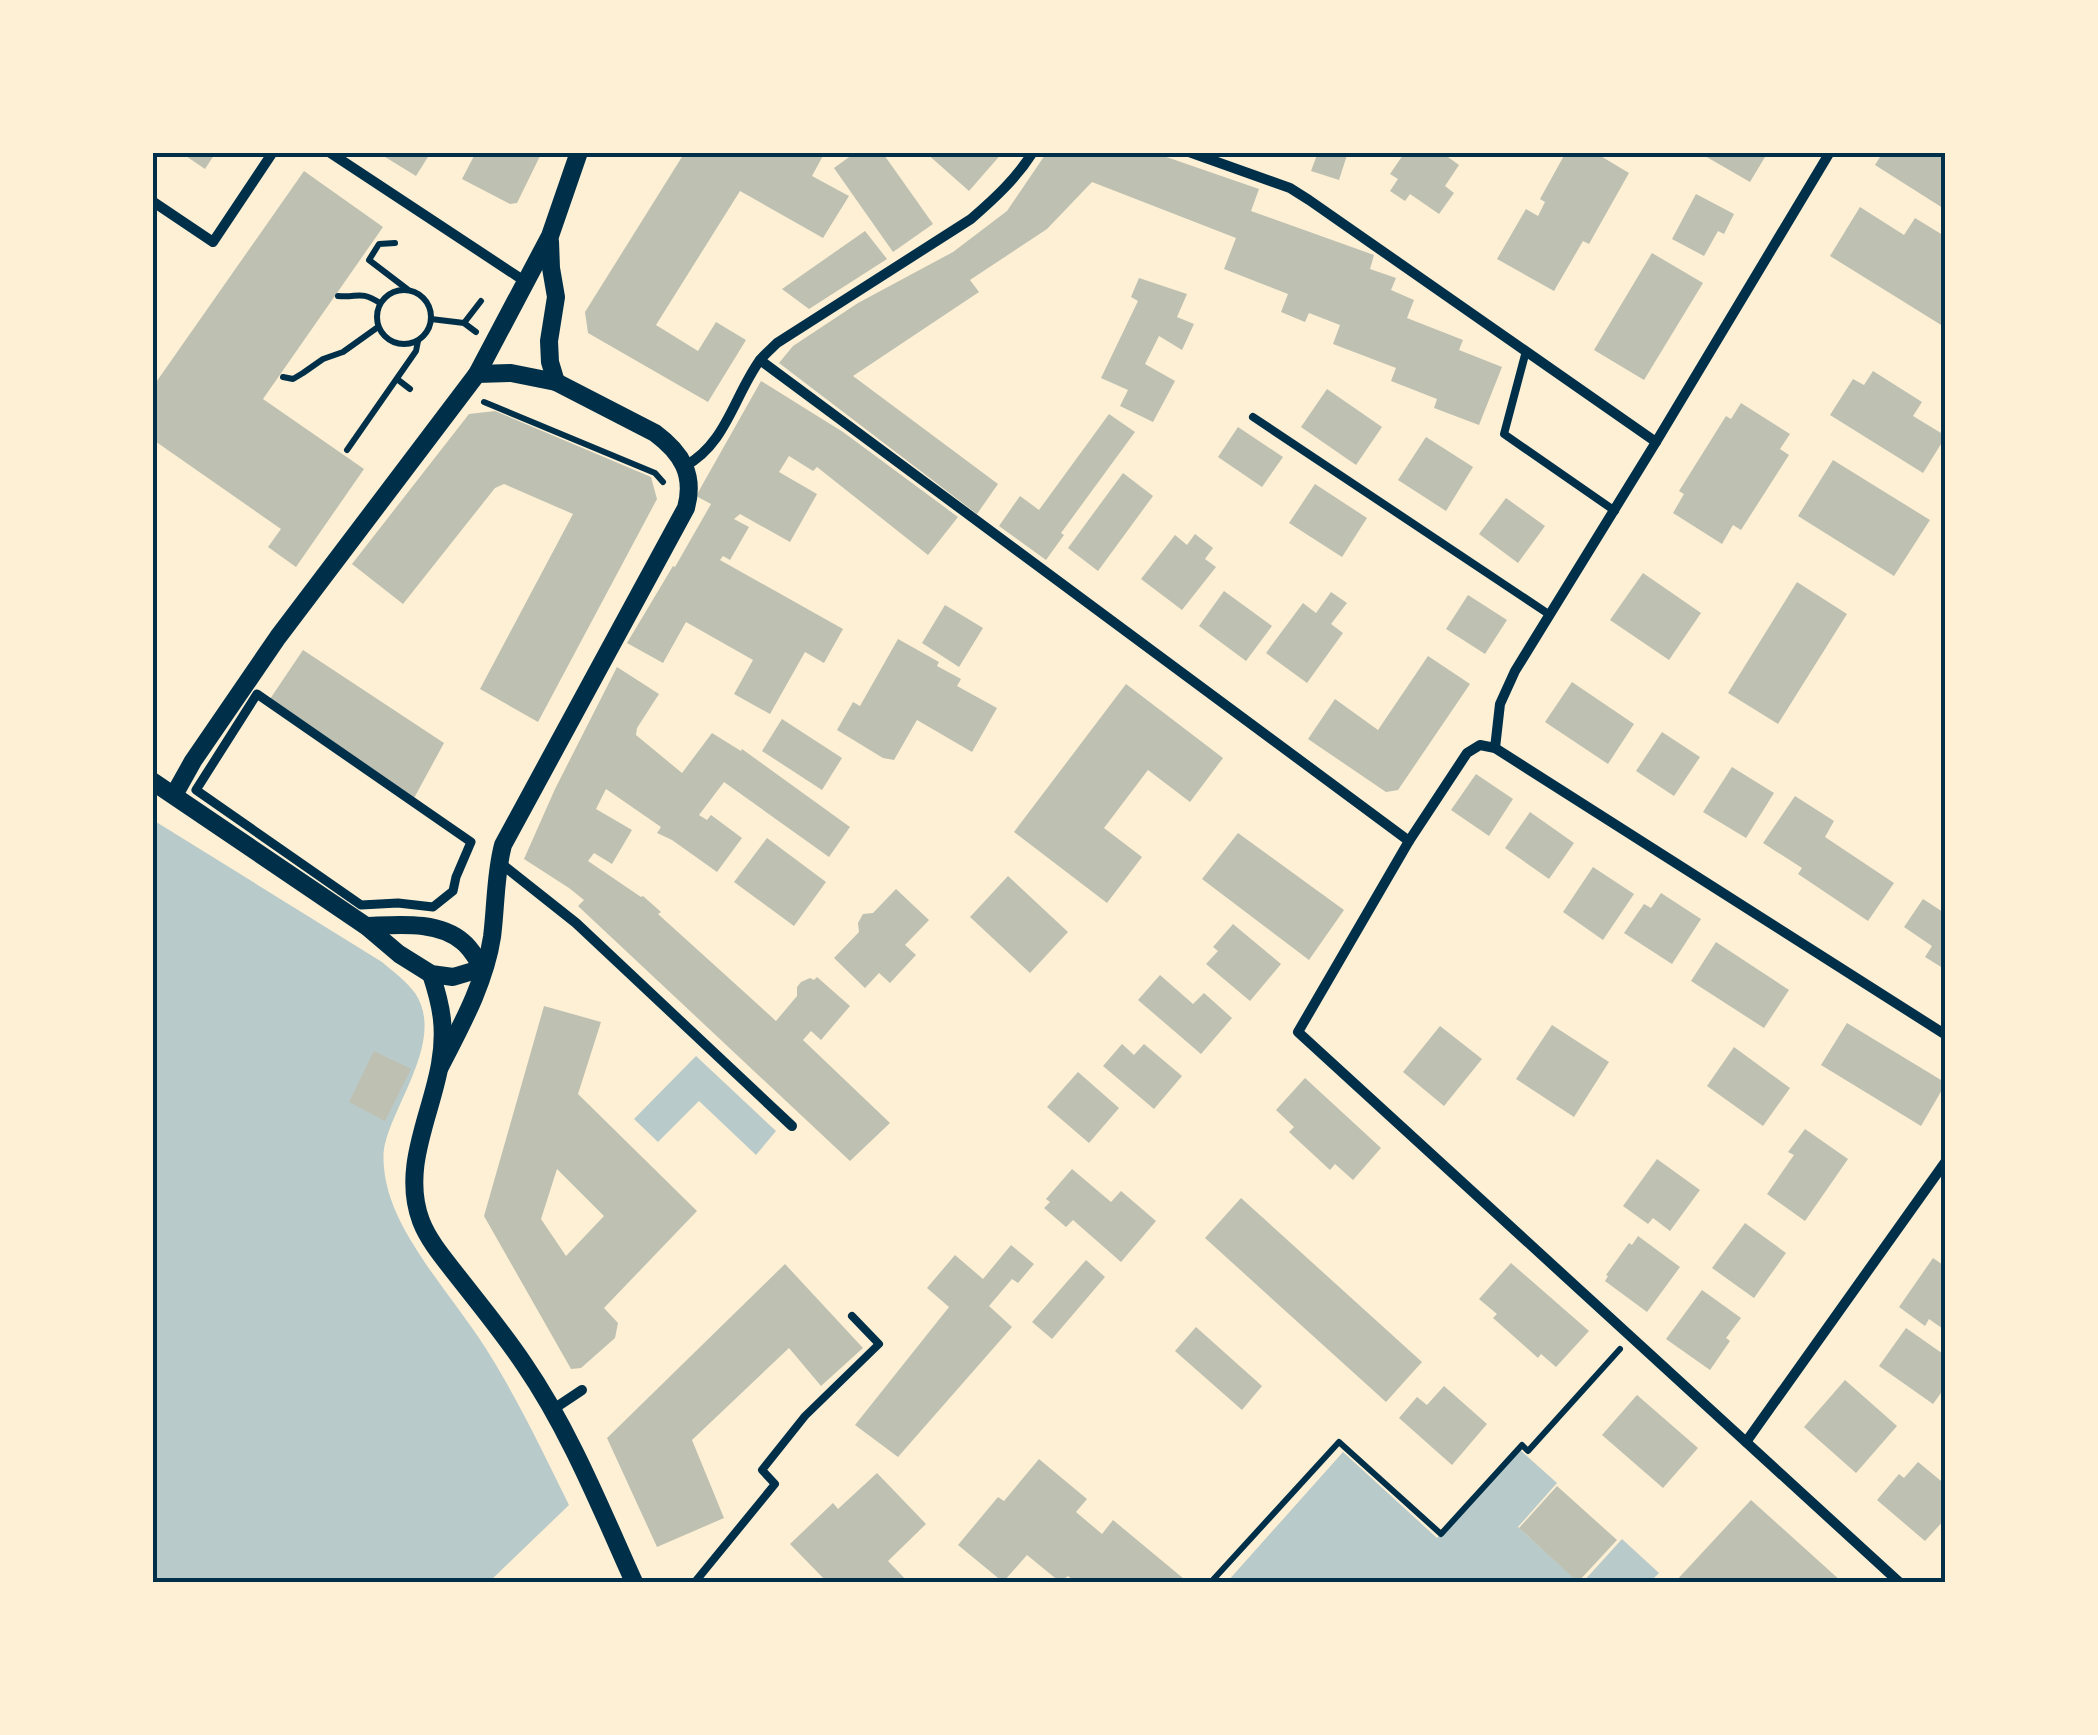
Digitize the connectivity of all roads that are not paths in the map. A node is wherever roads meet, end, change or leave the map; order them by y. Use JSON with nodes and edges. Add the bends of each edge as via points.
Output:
{"nodes":[{"id":1,"x":274,"y":152,"type":"edge"},
{"id":2,"x":329,"y":152,"type":"edge"},
{"id":3,"x":580,"y":152,"type":"edge"},
{"id":4,"x":1033,"y":152,"type":"edge"},
{"id":5,"x":1189,"y":152,"type":"edge"},
{"id":6,"x":1830,"y":152,"type":"edge"},
{"id":7,"x":152,"y":201,"type":"edge"},
{"id":8,"x":550,"y":236,"type":"junction"},
{"id":9,"x":526,"y":282,"type":"junction"},
{"id":10,"x":556,"y":308,"type":"junction"},
{"id":11,"x":1526,"y":351,"type":"junction"},
{"id":12,"x":760,"y":360,"type":"junction"},
{"id":13,"x":477,"y":374,"type":"junction"},
{"id":14,"x":556,"y":382,"type":"junction"},
{"id":15,"x":1253,"y":416,"type":"dead end"},
{"id":16,"x":1656,"y":442,"type":"junction"},
{"id":17,"x":685,"y":466,"type":"junction"},
{"id":18,"x":1614,"y":510,"type":"junction"},
{"id":19,"x":1550,"y":614,"type":"junction"},
{"id":20,"x":1495,"y":748,"type":"junction"},
{"id":21,"x":152,"y":781,"type":"edge"},
{"id":22,"x":174,"y":796,"type":"junction"},
{"id":23,"x":413,"y":800,"type":"joint"},
{"id":24,"x":1409,"y":841,"type":"junction"},
{"id":25,"x":498,"y":862,"type":"junction"},
{"id":26,"x":366,"y":926,"type":"junction"},
{"id":27,"x":483,"y":968,"type":"junction"},
{"id":28,"x":431,"y":974,"type":"junction"},
{"id":29,"x":1946,"y":1035,"type":"edge"},
{"id":30,"x":440,"y":1066,"type":"junction"},
{"id":31,"x":792,"y":1126,"type":"dead end"},
{"id":32,"x":1946,"y":1161,"type":"edge"},
{"id":33,"x":852,"y":1316,"type":"dead end"},
{"id":34,"x":582,"y":1390,"type":"dead end"},
{"id":35,"x":552,"y":1410,"type":"junction"},
{"id":36,"x":1746,"y":1442,"type":"junction"},
{"id":37,"x":634,"y":1582,"type":"edge"},
{"id":38,"x":696,"y":1582,"type":"edge"},
{"id":39,"x":1899,"y":1582,"type":"edge"}],
"edges":[{"from":1,"to":7,"type":"street","via":[[212,242]]},
{"from":2,"to":9,"type":"street"},
{"from":3,"to":8,"type":"street"},
{"from":4,"to":12,"type":"street","via":[[970,219]]},
{"from":5,"to":11,"type":"street","via":[[1290,188]]},
{"from":6,"to":16,"type":"street"},
{"from":8,"to":9,"type":"street"},
{"from":8,"to":10,"type":"street"},
{"from":9,"to":10,"type":"street"},
{"from":9,"to":13,"type":"street"},
{"from":10,"to":14,"type":"street","via":[[549,341]]},
{"from":11,"to":16,"type":"street"},
{"from":11,"to":18,"type":"lane","via":[[1504,434]]},
{"from":12,"to":17,"type":"street","via":[[717,438]]},
{"from":12,"to":24,"type":"street"},
{"from":13,"to":14,"type":"street"},
{"from":13,"to":22,"type":"street","via":[[278,637]]},
{"from":14,"to":17,"type":"street","via":[[655,433]]},
{"from":15,"to":19,"type":"lane"},
{"from":16,"to":18,"type":"street"},
{"from":17,"to":25,"type":"street","via":[[686,508]]},
{"from":18,"to":19,"type":"street"},
{"from":19,"to":20,"type":"street","via":[[1500,704]]},
{"from":20,"to":24,"type":"street","via":[[1480,745],[1467,754]]},
{"from":20,"to":29,"type":"street"},
{"from":21,"to":22,"type":"street"},
{"from":22,"to":26,"type":"street"},
{"from":23,"to":23,"type":"street","via":[[257,694],[196,790],[361,905],[433,907],[453,890],[471,842]]},
{"from":24,"to":36,"type":"street","via":[[1298,1032]]},
{"from":25,"to":27,"type":"street"},
{"from":25,"to":31,"type":"street","via":[[576,923]]},
{"from":26,"to":27,"type":"street","via":[[438,928],[464,942]]},
{"from":26,"to":28,"type":"street"},
{"from":27,"to":28,"type":"street","via":[[453,977]]},
{"from":27,"to":30,"type":"street"},
{"from":28,"to":30,"type":"street","via":[[442,1004]]},
{"from":30,"to":35,"type":"street","via":[[415,1172],[422,1223]]},
{"from":32,"to":36,"type":"street"},
{"from":33,"to":38,"type":"lane","via":[[879,1344],[805,1416],[762,1470],[775,1484]]},
{"from":34,"to":35,"type":"street"},
{"from":35,"to":37,"type":"street"},
{"from":36,"to":39,"type":"street"}]}
